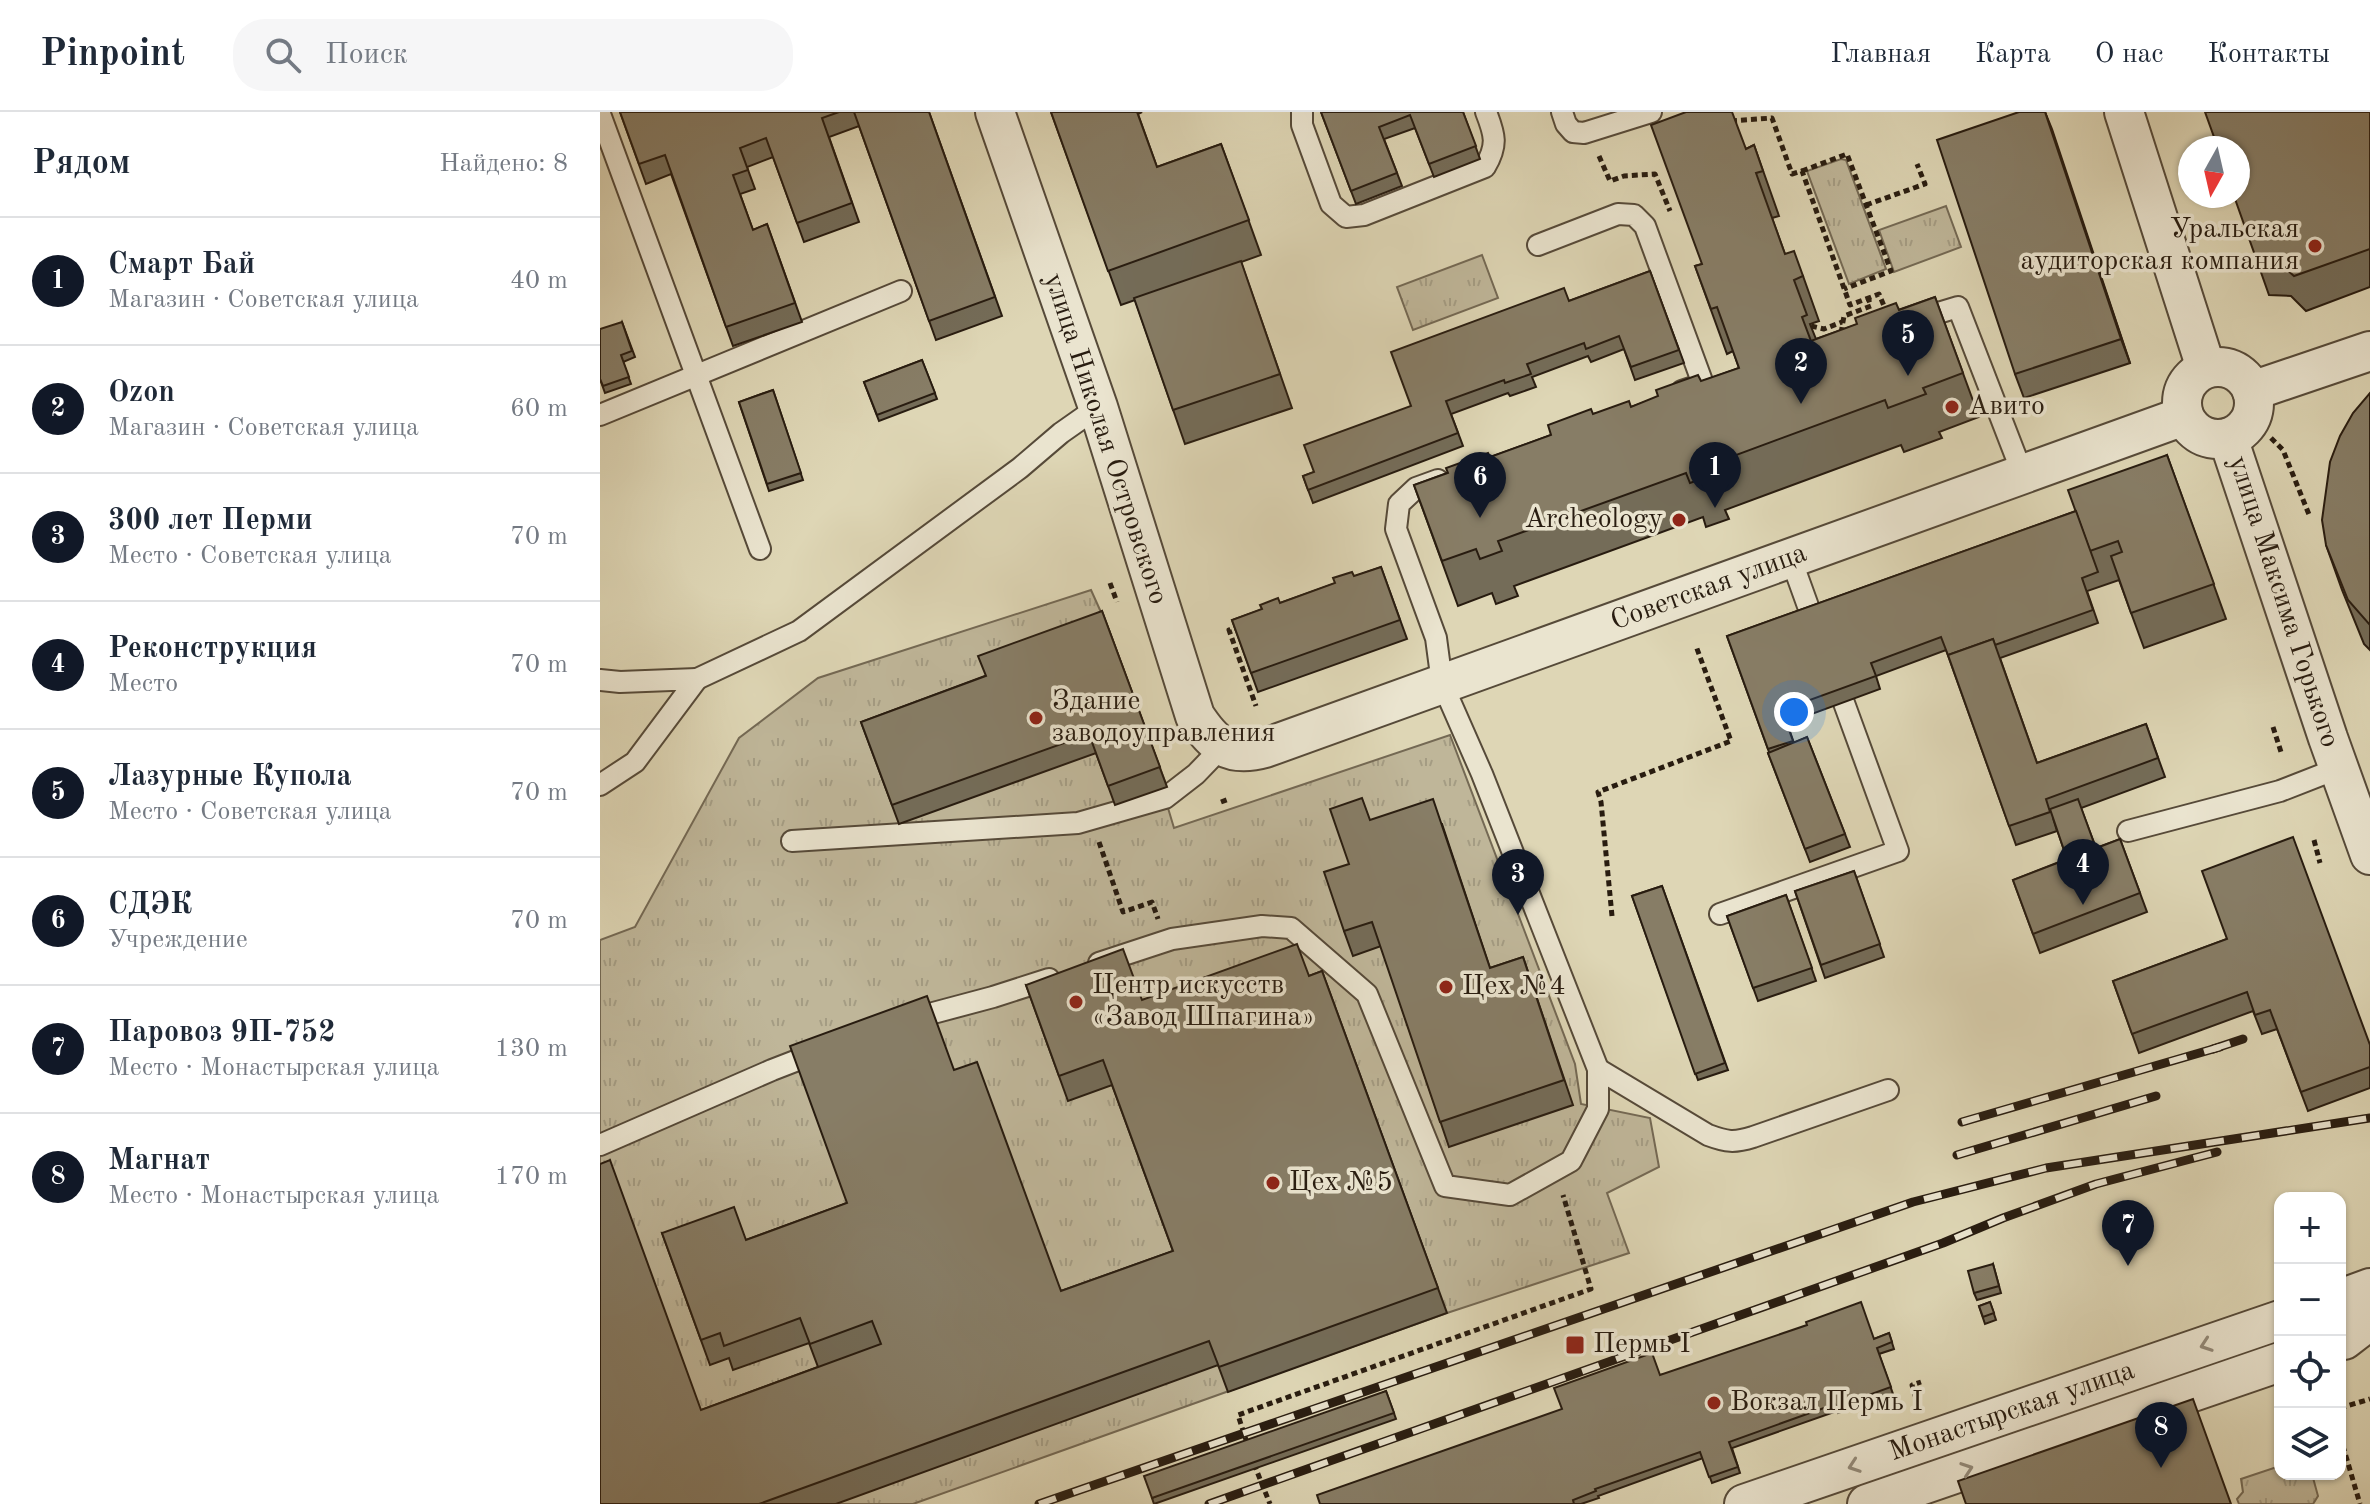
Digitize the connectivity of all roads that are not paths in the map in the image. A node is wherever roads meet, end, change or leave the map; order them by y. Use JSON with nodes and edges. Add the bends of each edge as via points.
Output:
{"nodes":[{"id":1,"x":995,"y":112,"type":"edge"},
{"id":2,"x":1302,"y":112,"type":"edge"},
{"id":3,"x":1486,"y":112,"type":"edge"},
{"id":4,"x":1562,"y":112,"type":"edge"},
{"id":5,"x":1651,"y":112,"type":"edge"},
{"id":6,"x":2124,"y":112,"type":"edge"},
{"id":7,"x":600,"y":114,"type":"edge"},
{"id":8,"x":1538,"y":245,"type":"dead end"},
{"id":9,"x":901,"y":291,"type":"dead end"},
{"id":10,"x":1892,"y":327,"type":"edge"},
{"id":11,"x":2370,"y":351,"type":"edge"},
{"id":12,"x":2206,"y":368,"type":"junction"},
{"id":13,"x":697,"y":376,"type":"junction"},
{"id":14,"x":2252,"y":391,"type":"junction"},
{"id":15,"x":1660,"y":399,"type":"edge"},
{"id":16,"x":1098,"y":407,"type":"junction"},
{"id":17,"x":600,"y":415,"type":"edge"},
{"id":18,"x":2184,"y":416,"type":"junction"},
{"id":19,"x":2228,"y":438,"type":"junction"},
{"id":20,"x":1459,"y":473,"type":"edge"},
{"id":21,"x":2023,"y":475,"type":"junction"},
{"id":22,"x":760,"y":549,"type":"dead end"},
{"id":23,"x":1791,"y":559,"type":"junction"},
{"id":24,"x":1813,"y":620,"type":"edge"},
{"id":25,"x":697,"y":679,"type":"junction"},
{"id":26,"x":600,"y":680,"type":"edge"},
{"id":27,"x":1442,"y":683,"type":"junction"},
{"id":28,"x":1844,"y":703,"type":"edge"},
{"id":29,"x":1228,"y":749,"type":"junction"},
{"id":30,"x":2339,"y":768,"type":"junction"},
{"id":31,"x":600,"y":785,"type":"edge"},
{"id":32,"x":2128,"y":831,"type":"dead end"},
{"id":33,"x":792,"y":841,"type":"dead end"},
{"id":34,"x":2370,"y":855,"type":"edge"},
{"id":35,"x":1720,"y":914,"type":"dead end"},
{"id":36,"x":895,"y":1023,"type":"edge"},
{"id":37,"x":840,"y":1044,"type":"edge"},
{"id":38,"x":1598,"y":1069,"type":"junction"},
{"id":39,"x":1888,"y":1090,"type":"dead end"},
{"id":40,"x":600,"y":1145,"type":"edge"},
{"id":41,"x":2370,"y":1288,"type":"edge"},
{"id":42,"x":2346,"y":1297,"type":"edge"},
{"id":43,"x":2274,"y":1322,"type":"edge"},
{"id":44,"x":2274,"y":1364,"type":"edge"},
{"id":45,"x":1744,"y":1504,"type":"edge"},
{"id":46,"x":1867,"y":1504,"type":"edge"}],
"edges":[{"from":1,"to":16,"type":"street","name":"улица Николая Островского"},
{"from":2,"to":3,"type":"lane","via":[[1331,204],[1346,217],[1364,215],[1485,167],[1495,136]]},
{"from":4,"to":5,"type":"lane","via":[[1573,132],[1584,133]]},
{"from":6,"to":12,"type":"street"},
{"from":7,"to":13,"type":"lane"},
{"from":8,"to":15,"type":"lane","via":[[1618,214],[1634,215],[1645,226],[1703,384]]},
{"from":9,"to":13,"type":"lane"},
{"from":10,"to":21,"type":"lane","via":[[1958,307]]},
{"from":11,"to":14,"type":"street"},
{"from":12,"to":14,"type":"street","via":[[2239,374]]},
{"from":12,"to":18,"type":"street","via":[[2185,387]]},
{"from":13,"to":17,"type":"lane"},
{"from":13,"to":22,"type":"lane"},
{"from":14,"to":19,"type":"street","via":[[2248,425]]},
{"from":16,"to":25,"type":"lane","via":[[799,631]]},
{"from":16,"to":29,"type":"street","name":"улица Николая Островского","via":[[1195,716],[1214,742]]},
{"from":18,"to":19,"type":"street","via":[[2197,433]]},
{"from":18,"to":21,"type":"street","name":"Советская улица"},
{"from":19,"to":30,"type":"street","name":"улица Максима Горького"},
{"from":20,"to":27,"type":"lane","via":[[1416,488],[1399,504],[1396,529],[1436,638]]},
{"from":21,"to":23,"type":"street","name":"Советская улица"},
{"from":23,"to":24,"type":"lane"},
{"from":23,"to":27,"type":"street","name":"Советская улица"},
{"from":25,"to":26,"type":"lane"},
{"from":25,"to":31,"type":"lane","via":[[635,762]]},
{"from":27,"to":29,"type":"street","name":"Советская улица","via":[[1253,752]]},
{"from":27,"to":38,"type":"lane"},
{"from":28,"to":35,"type":"lane","via":[[1898,851]]},
{"from":29,"to":33,"type":"lane","via":[[1165,798],[1090,820]]},
{"from":30,"to":32,"type":"lane","via":[[2280,791]]},
{"from":30,"to":34,"type":"street","name":"улица Максима Горького"},
{"from":36,"to":38,"type":"lane","via":[[1172,939],[1262,926],[1291,928],[1367,994],[1445,1186],[1510,1195],[1571,1161],[1598,1109]]},
{"from":37,"to":40,"type":"lane"},
{"from":38,"to":39,"type":"lane","via":[[1726,1142]]},
{"from":41,"to":42,"type":"street"},
{"from":43,"to":45,"type":"street","name":"Монастырская улица","one_way":true},
{"from":46,"to":44,"type":"street","name":"Монастырская улица","one_way":true}]}
